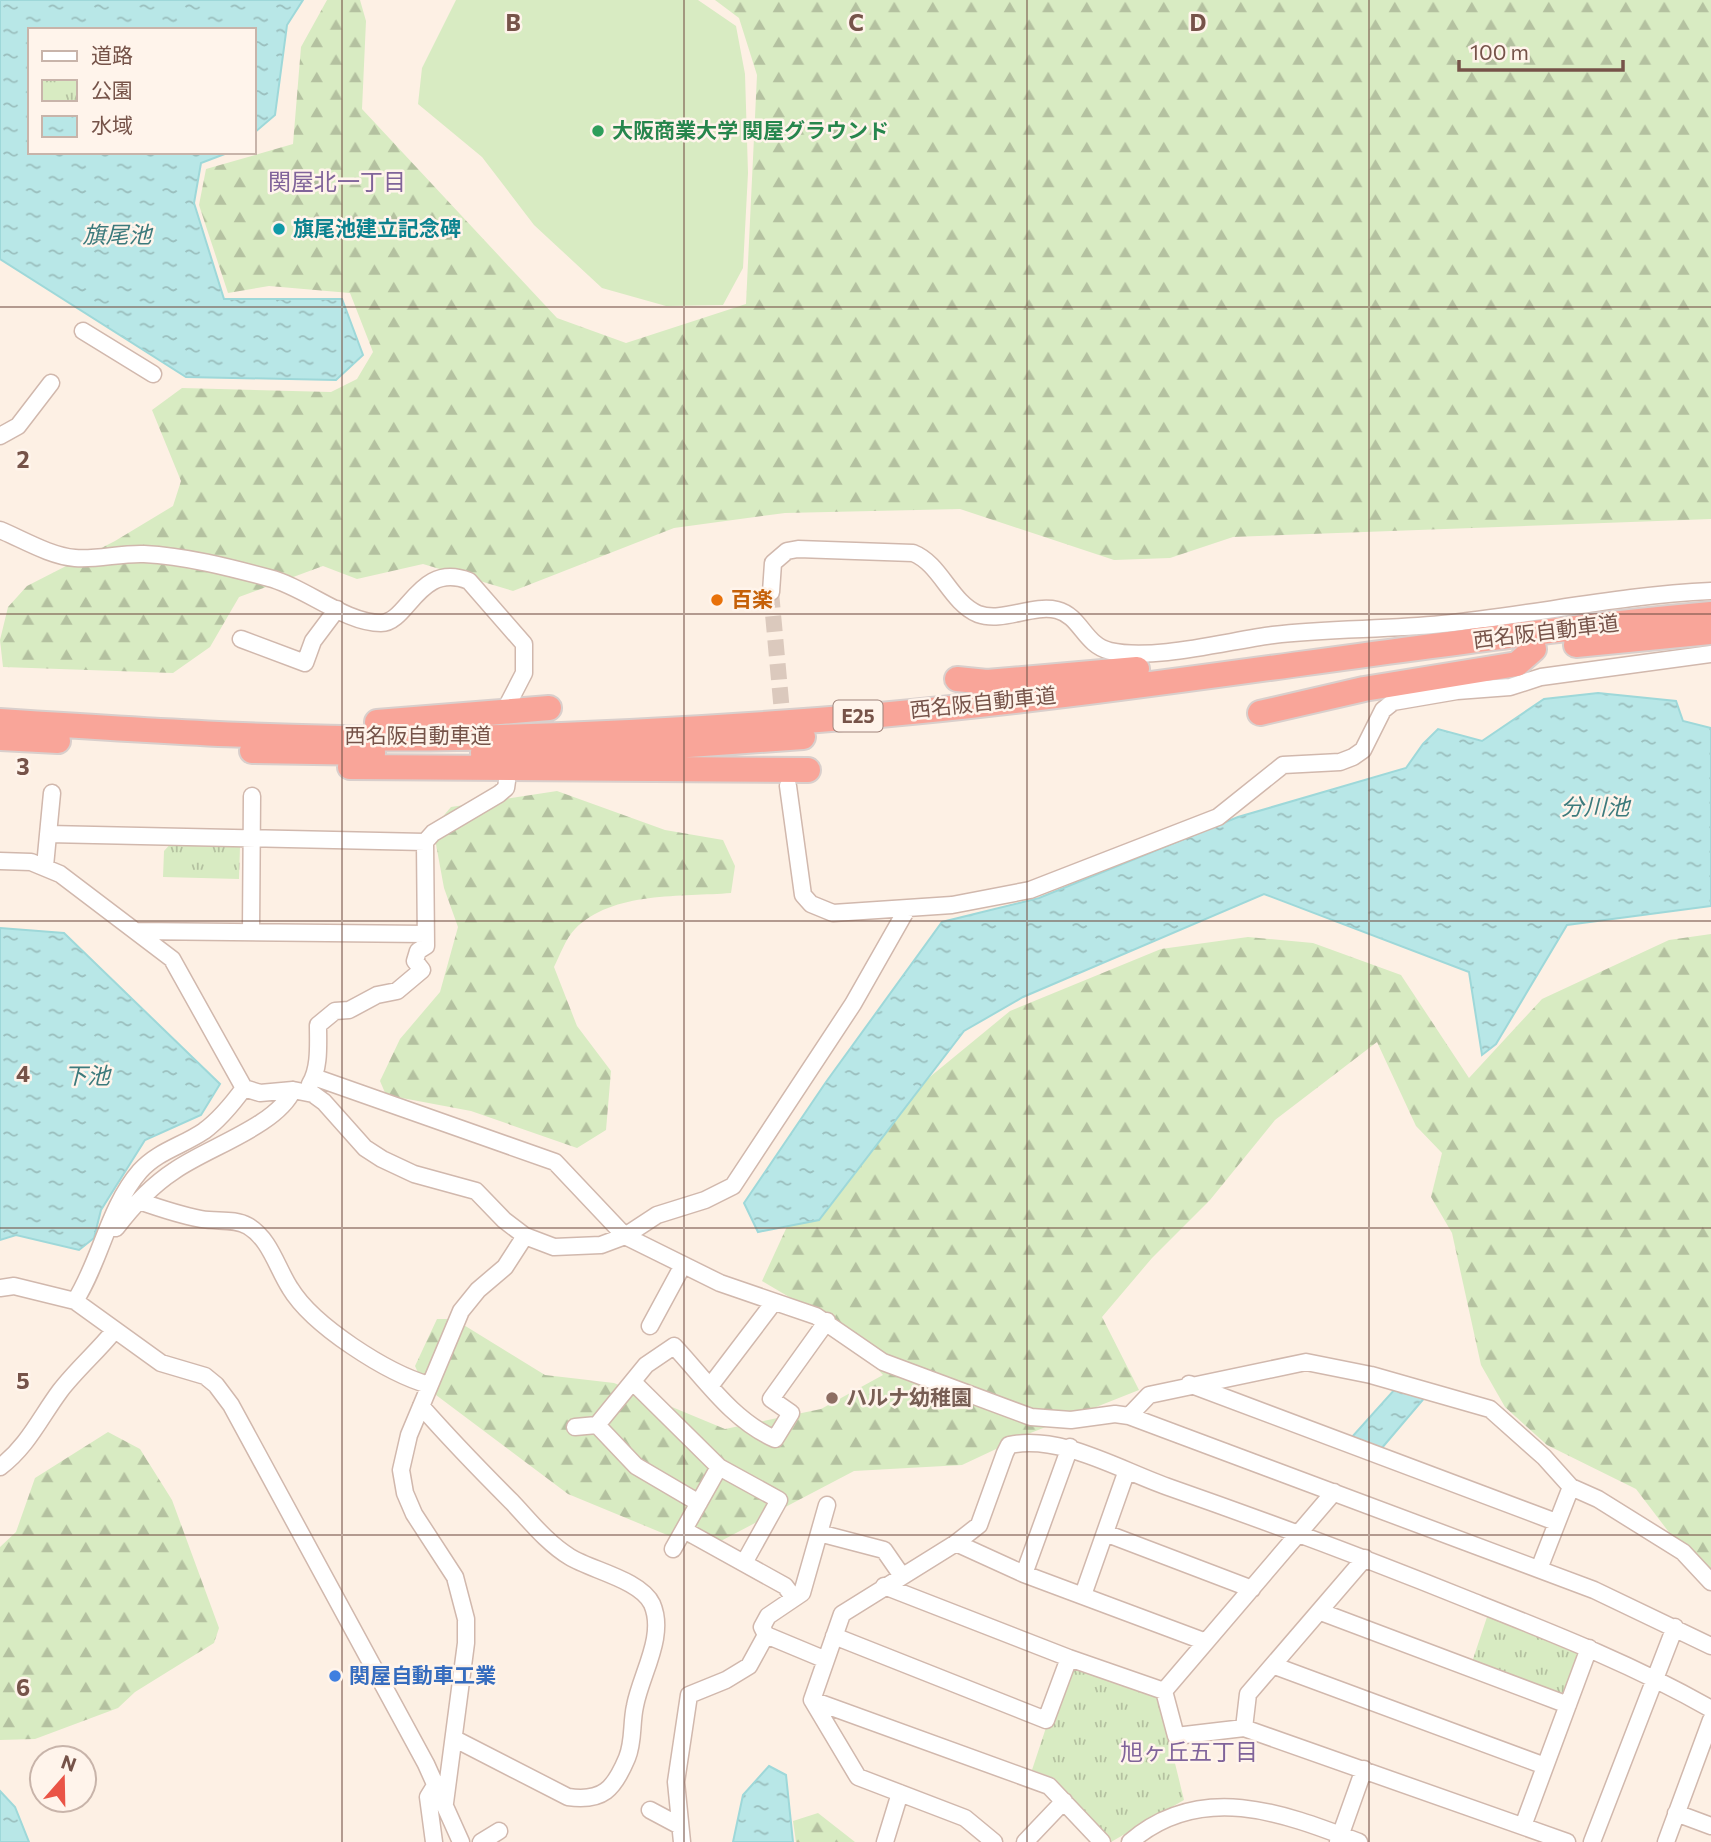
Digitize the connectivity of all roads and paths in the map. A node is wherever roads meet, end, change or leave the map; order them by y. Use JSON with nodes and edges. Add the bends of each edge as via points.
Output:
{"nodes":[{"id":1,"x":83,"y":331,"type":"dead end"},
{"id":2,"x":153,"y":374,"type":"dead end"},
{"id":3,"x":51,"y":383,"type":"dead end"},
{"id":4,"x":0,"y":436,"type":"edge"},
{"id":5,"x":0,"y":530,"type":"edge"},
{"id":6,"x":771,"y":592,"type":"tunnel mouth"},
{"id":7,"x":1711,"y":592,"type":"edge"},
{"id":8,"x":337,"y":608,"type":"junction"},
{"id":9,"x":1711,"y":614,"type":"edge"},
{"id":10,"x":1711,"y":632,"type":"edge"},
{"id":11,"x":241,"y":639,"type":"dead end"},
{"id":12,"x":1534,"y":649,"type":"junction"},
{"id":13,"x":1388,"y":653,"type":"junction"},
{"id":14,"x":1711,"y":654,"type":"edge"},
{"id":15,"x":957,"y":679,"type":"dead end"},
{"id":16,"x":508,"y":704,"type":"dead end"},
{"id":17,"x":549,"y":708,"type":"dead end"},
{"id":18,"x":1260,"y":713,"type":"dead end"},
{"id":19,"x":0,"y":721,"type":"edge"},
{"id":20,"x":200,"y":733,"type":"junction"},
{"id":21,"x":0,"y":738,"type":"edge"},
{"id":22,"x":318,"y":754,"type":"junction"},
{"id":23,"x":808,"y":770,"type":"dead end"},
{"id":24,"x":507,"y":781,"type":"dead end"},
{"id":25,"x":789,"y":786,"type":"tunnel mouth"},
{"id":26,"x":52,"y":793,"type":"dead end"},
{"id":27,"x":252,"y":796,"type":"dead end"},
{"id":28,"x":48,"y":834,"type":"junction"},
{"id":29,"x":253,"y":840,"type":"junction"},
{"id":30,"x":425,"y":842,"type":"junction"},
{"id":31,"x":0,"y":861,"type":"edge"},
{"id":32,"x":45,"y":866,"type":"junction"},
{"id":33,"x":907,"y":909,"type":"junction"},
{"id":34,"x":136,"y":930,"type":"junction"},
{"id":35,"x":251,"y":931,"type":"junction"},
{"id":36,"x":426,"y":934,"type":"junction"},
{"id":37,"x":314,"y":1077,"type":"junction"},
{"id":38,"x":244,"y":1087,"type":"junction"},
{"id":39,"x":299,"y":1091,"type":"junction"},
{"id":40,"x":139,"y":1201,"type":"junction"},
{"id":41,"x":525,"y":1236,"type":"junction"},
{"id":42,"x":625,"y":1236,"type":"junction"},
{"id":43,"x":103,"y":1245,"type":"junction"},
{"id":44,"x":683,"y":1265,"type":"junction"},
{"id":45,"x":0,"y":1287,"type":"edge"},
{"id":46,"x":75,"y":1301,"type":"junction"},
{"id":47,"x":774,"y":1302,"type":"junction"},
{"id":48,"x":827,"y":1321,"type":"junction"},
{"id":49,"x":650,"y":1326,"type":"dead end"},
{"id":50,"x":114,"y":1331,"type":"junction"},
{"id":51,"x":633,"y":1382,"type":"junction"},
{"id":52,"x":1189,"y":1384,"type":"junction"},
{"id":53,"x":429,"y":1385,"type":"junction"},
{"id":54,"x":710,"y":1385,"type":"junction"},
{"id":55,"x":421,"y":1406,"type":"junction"},
{"id":56,"x":1129,"y":1416,"type":"junction"},
{"id":57,"x":597,"y":1425,"type":"junction"},
{"id":58,"x":575,"y":1427,"type":"dead end"},
{"id":59,"x":1070,"y":1447,"type":"junction"},
{"id":60,"x":0,"y":1467,"type":"edge"},
{"id":61,"x":719,"y":1467,"type":"junction"},
{"id":62,"x":1126,"y":1473,"type":"junction"},
{"id":63,"x":1571,"y":1486,"type":"junction"},
{"id":64,"x":1334,"y":1492,"type":"junction"},
{"id":65,"x":699,"y":1503,"type":"junction"},
{"id":66,"x":827,"y":1504,"type":"dead end"},
{"id":67,"x":1556,"y":1522,"type":"junction"},
{"id":68,"x":684,"y":1530,"type":"junction"},
{"id":69,"x":819,"y":1533,"type":"junction"},
{"id":70,"x":1105,"y":1533,"type":"junction"},
{"id":71,"x":1301,"y":1533,"type":"junction"},
{"id":72,"x":956,"y":1543,"type":"junction"},
{"id":73,"x":673,"y":1549,"type":"dead end"},
{"id":74,"x":1365,"y":1559,"type":"junction"},
{"id":75,"x":744,"y":1563,"type":"junction"},
{"id":76,"x":1539,"y":1569,"type":"junction"},
{"id":77,"x":1024,"y":1574,"type":"junction"},
{"id":78,"x":902,"y":1576,"type":"junction"},
{"id":79,"x":1711,"y":1582,"type":"edge"},
{"id":80,"x":884,"y":1586,"type":"junction"},
{"id":81,"x":1252,"y":1588,"type":"junction"},
{"id":82,"x":1083,"y":1595,"type":"junction"},
{"id":83,"x":794,"y":1598,"type":"junction"},
{"id":84,"x":1321,"y":1612,"type":"junction"},
{"id":85,"x":1675,"y":1627,"type":"junction"},
{"id":86,"x":766,"y":1635,"type":"junction"},
{"id":87,"x":834,"y":1636,"type":"junction"},
{"id":88,"x":1206,"y":1642,"type":"junction"},
{"id":89,"x":1711,"y":1646,"type":"edge"},
{"id":90,"x":1589,"y":1648,"type":"junction"},
{"id":91,"x":1069,"y":1658,"type":"junction"},
{"id":92,"x":826,"y":1660,"type":"junction"},
{"id":93,"x":1275,"y":1666,"type":"junction"},
{"id":94,"x":1656,"y":1678,"type":"junction"},
{"id":95,"x":1164,"y":1691,"type":"junction"},
{"id":96,"x":812,"y":1700,"type":"junction"},
{"id":97,"x":1569,"y":1705,"type":"junction"},
{"id":98,"x":1711,"y":1709,"type":"edge"},
{"id":99,"x":1711,"y":1720,"type":"edge"},
{"id":100,"x":1244,"y":1728,"type":"junction"},
{"id":101,"x":455,"y":1739,"type":"junction"},
{"id":102,"x":1545,"y":1766,"type":"junction"},
{"id":103,"x":1364,"y":1769,"type":"junction"},
{"id":104,"x":436,"y":1784,"type":"junction"},
{"id":105,"x":900,"y":1793,"type":"junction"},
{"id":106,"x":1064,"y":1801,"type":"junction"},
{"id":107,"x":445,"y":1806,"type":"junction"},
{"id":108,"x":650,"y":1810,"type":"dead end"},
{"id":109,"x":1676,"y":1813,"type":"junction"},
{"id":110,"x":1523,"y":1826,"type":"junction"},
{"id":111,"x":1711,"y":1826,"type":"edge"},
{"id":112,"x":499,"y":1831,"type":"dead end"},
{"id":113,"x":681,"y":1834,"type":"edge"},
{"id":114,"x":1339,"y":1838,"type":"edge"},
{"id":115,"x":433,"y":1842,"type":"edge"},
{"id":116,"x":461,"y":1842,"type":"edge"},
{"id":117,"x":481,"y":1842,"type":"edge"},
{"id":118,"x":885,"y":1842,"type":"edge"},
{"id":119,"x":994,"y":1842,"type":"edge"},
{"id":120,"x":1025,"y":1842,"type":"edge"},
{"id":121,"x":1102,"y":1842,"type":"edge"},
{"id":122,"x":1130,"y":1842,"type":"edge"},
{"id":123,"x":1359,"y":1842,"type":"edge"},
{"id":124,"x":1567,"y":1842,"type":"edge"},
{"id":125,"x":1592,"y":1842,"type":"edge"},
{"id":126,"x":1665,"y":1842,"type":"edge"}],
"edges":[{"from":1,"to":2,"type":"street"},
{"from":3,"to":4,"type":"street","via":[[18,426]]},
{"from":5,"to":8,"type":"street","via":[[74,558],[168,556],[270,578]]},
{"from":6,"to":7,"type":"street","via":[[773,563],[787,551],[913,553],[927,561],[979,614],[1055,609],[1072,618],[1091,643],[1109,651],[1136,653]]},
{"from":8,"to":11,"type":"street","via":[[313,641],[305,663]]},
{"from":8,"to":16,"type":"street","via":[[364,621],[393,621],[420,587],[461,578],[469,581],[524,644],[524,673]]},
{"from":9,"to":13,"type":"highway","name":"西名阪自動車道","number":"E25"},
{"from":10,"to":12,"type":"highway","name":"西名阪自動車道","number":"E25"},
{"from":12,"to":18,"type":"highway","via":[[1517,664]]},
{"from":12,"to":22,"type":"highway","name":"西名阪自動車道","number":"E25","via":[[1060,711],[798,738],[543,752]]},
{"from":13,"to":15,"type":"highway","via":[[1376,646],[987,682]]},
{"from":13,"to":20,"type":"highway","name":"西名阪自動車道","number":"E25","via":[[976,705],[705,727],[456,738]]},
{"from":14,"to":33,"type":"street","via":[[1393,702],[1383,710],[1363,750],[1353,757],[1283,765],[1234,806],[1196,827],[1030,890]]},
{"from":17,"to":20,"type":"highway","via":[[402,721],[209,726]]},
{"from":19,"to":20,"type":"highway","name":"西名阪自動車道","number":"E25"},
{"from":21,"to":22,"type":"highway","name":"西名阪自動車道","number":"E25"},
{"from":22,"to":23,"type":"highway","via":[[332,766]]},
{"from":24,"to":30,"type":"street","via":[[499,794]]},
{"from":25,"to":33,"type":"street","via":[[803,895],[811,904],[833,913]]},
{"from":26,"to":28,"type":"street"},
{"from":27,"to":29,"type":"street"},
{"from":28,"to":29,"type":"street"},
{"from":28,"to":32,"type":"street"},
{"from":29,"to":30,"type":"street"},
{"from":29,"to":35,"type":"street"},
{"from":30,"to":36,"type":"street"},
{"from":31,"to":32,"type":"street","via":[[18,859]]},
{"from":32,"to":34,"type":"street"},
{"from":33,"to":42,"type":"street","via":[[853,1004],[744,1174],[720,1194],[657,1214]]},
{"from":34,"to":35,"type":"street"},
{"from":34,"to":38,"type":"street","via":[[181,971]]},
{"from":35,"to":36,"type":"street"},
{"from":36,"to":37,"type":"street","via":[[426,946],[415,961],[422,970],[397,991],[335,1011],[318,1025]]},
{"from":37,"to":39,"type":"street"},
{"from":37,"to":42,"type":"street","via":[[555,1162]]},
{"from":38,"to":39,"type":"street","via":[[260,1093]]},
{"from":38,"to":43,"type":"street","via":[[206,1130],[157,1154],[139,1172],[122,1196]]},
{"from":39,"to":40,"type":"street","via":[[260,1124],[180,1167]]},
{"from":39,"to":41,"type":"street","via":[[324,1102],[349,1132],[382,1159],[414,1174],[476,1191]]},
{"from":40,"to":43,"type":"street"},
{"from":40,"to":53,"type":"street","via":[[203,1220],[250,1227],[272,1254],[291,1291],[309,1310],[387,1369]]},
{"from":41,"to":42,"type":"street","via":[[569,1248],[601,1245]]},
{"from":41,"to":53,"type":"street","via":[[505,1268],[461,1311]]},
{"from":42,"to":44,"type":"street"},
{"from":43,"to":46,"type":"street"},
{"from":44,"to":47,"type":"street"},
{"from":44,"to":49,"type":"street"},
{"from":45,"to":46,"type":"street","via":[[14,1286]]},
{"from":46,"to":50,"type":"street"},
{"from":47,"to":48,"type":"street"},
{"from":47,"to":54,"type":"street"},
{"from":48,"to":54,"type":"street","via":[[771,1399],[791,1413],[775,1439],[751,1428]]},
{"from":48,"to":56,"type":"street","via":[[872,1357],[1012,1412],[1051,1420]]},
{"from":50,"to":60,"type":"street","via":[[62,1389],[23,1446]]},
{"from":50,"to":104,"type":"street","via":[[161,1363],[205,1376],[231,1405]]},
{"from":51,"to":54,"type":"street","via":[[674,1346]]},
{"from":51,"to":57,"type":"street"},
{"from":51,"to":61,"type":"street"},
{"from":52,"to":56,"type":"street","via":[[1149,1395]]},
{"from":52,"to":63,"type":"street","via":[[1306,1362],[1371,1375],[1490,1409]]},
{"from":52,"to":67,"type":"street"},
{"from":53,"to":55,"type":"street"},
{"from":55,"to":101,"type":"street","via":[[401,1470],[414,1514],[455,1577],[466,1619]]},
{"from":55,"to":101,"type":"street","via":[[542,1535],[570,1557],[629,1583],[651,1601],[657,1623],[634,1707],[632,1747],[619,1777],[596,1797],[568,1797]]},
{"from":56,"to":64,"type":"street"},
{"from":57,"to":58,"type":"street"},
{"from":57,"to":65,"type":"street","via":[[636,1466]]},
{"from":59,"to":62,"type":"street"},
{"from":59,"to":72,"type":"street","via":[[1009,1445],[983,1518]]},
{"from":59,"to":77,"type":"street"},
{"from":61,"to":65,"type":"street"},
{"from":61,"to":75,"type":"street","via":[[779,1500]]},
{"from":62,"to":70,"type":"street"},
{"from":62,"to":71,"type":"street"},
{"from":63,"to":67,"type":"street"},
{"from":63,"to":79,"type":"street","via":[[1683,1552]]},
{"from":64,"to":71,"type":"street"},
{"from":64,"to":76,"type":"street"},
{"from":65,"to":68,"type":"street"},
{"from":66,"to":69,"type":"street"},
{"from":67,"to":76,"type":"street"},
{"from":68,"to":73,"type":"street"},
{"from":68,"to":75,"type":"street"},
{"from":69,"to":78,"type":"street","via":[[884,1550]]},
{"from":69,"to":83,"type":"street","via":[[802,1593]]},
{"from":70,"to":81,"type":"street"},
{"from":70,"to":82,"type":"street"},
{"from":71,"to":74,"type":"street"},
{"from":71,"to":81,"type":"street"},
{"from":72,"to":77,"type":"street"},
{"from":72,"to":78,"type":"street"},
{"from":74,"to":84,"type":"street"},
{"from":74,"to":90,"type":"street"},
{"from":75,"to":83,"type":"street","via":[[785,1586]]},
{"from":76,"to":85,"type":"street"},
{"from":77,"to":82,"type":"street"},
{"from":78,"to":80,"type":"street"},
{"from":80,"to":87,"type":"street","via":[[842,1614]]},
{"from":80,"to":91,"type":"street"},
{"from":81,"to":88,"type":"street"},
{"from":82,"to":88,"type":"street"},
{"from":83,"to":86,"type":"street","via":[[768,1616],[762,1628]]},
{"from":84,"to":93,"type":"street"},
{"from":84,"to":97,"type":"street"},
{"from":85,"to":89,"type":"street"},
{"from":85,"to":94,"type":"street"},
{"from":86,"to":92,"type":"street"},
{"from":86,"to":113,"type":"street","via":[[749,1666],[689,1695],[676,1782]]},
{"from":87,"to":91,"type":"street","via":[[1046,1720]]},
{"from":87,"to":92,"type":"street"},
{"from":88,"to":95,"type":"street"},
{"from":90,"to":94,"type":"street"},
{"from":90,"to":97,"type":"street"},
{"from":91,"to":95,"type":"street"},
{"from":92,"to":96,"type":"street"},
{"from":93,"to":100,"type":"street","via":[[1248,1694]]},
{"from":93,"to":102,"type":"street"},
{"from":94,"to":98,"type":"street"},
{"from":94,"to":125,"type":"street"},
{"from":95,"to":100,"type":"street","via":[[1175,1736]]},
{"from":96,"to":105,"type":"street","via":[[858,1777]]},
{"from":96,"to":106,"type":"street","via":[[1049,1786]]},
{"from":97,"to":102,"type":"street"},
{"from":99,"to":109,"type":"street"},
{"from":100,"to":103,"type":"street"},
{"from":101,"to":107,"type":"street"},
{"from":102,"to":110,"type":"street"},
{"from":103,"to":110,"type":"street"},
{"from":103,"to":114,"type":"street"},
{"from":104,"to":107,"type":"street"},
{"from":104,"to":115,"type":"street","via":[[428,1797]]},
{"from":105,"to":118,"type":"street"},
{"from":105,"to":119,"type":"street","via":[[965,1818]]},
{"from":106,"to":120,"type":"street"},
{"from":106,"to":121,"type":"street"},
{"from":107,"to":116,"type":"street"},
{"from":108,"to":113,"type":"street"},
{"from":109,"to":111,"type":"street"},
{"from":109,"to":126,"type":"street"},
{"from":110,"to":124,"type":"street"},
{"from":112,"to":117,"type":"street"},
{"from":114,"to":122,"type":"street","via":[[1280,1814],[1242,1806],[1182,1814],[1146,1828]]},
{"from":114,"to":123,"type":"street"}]}
